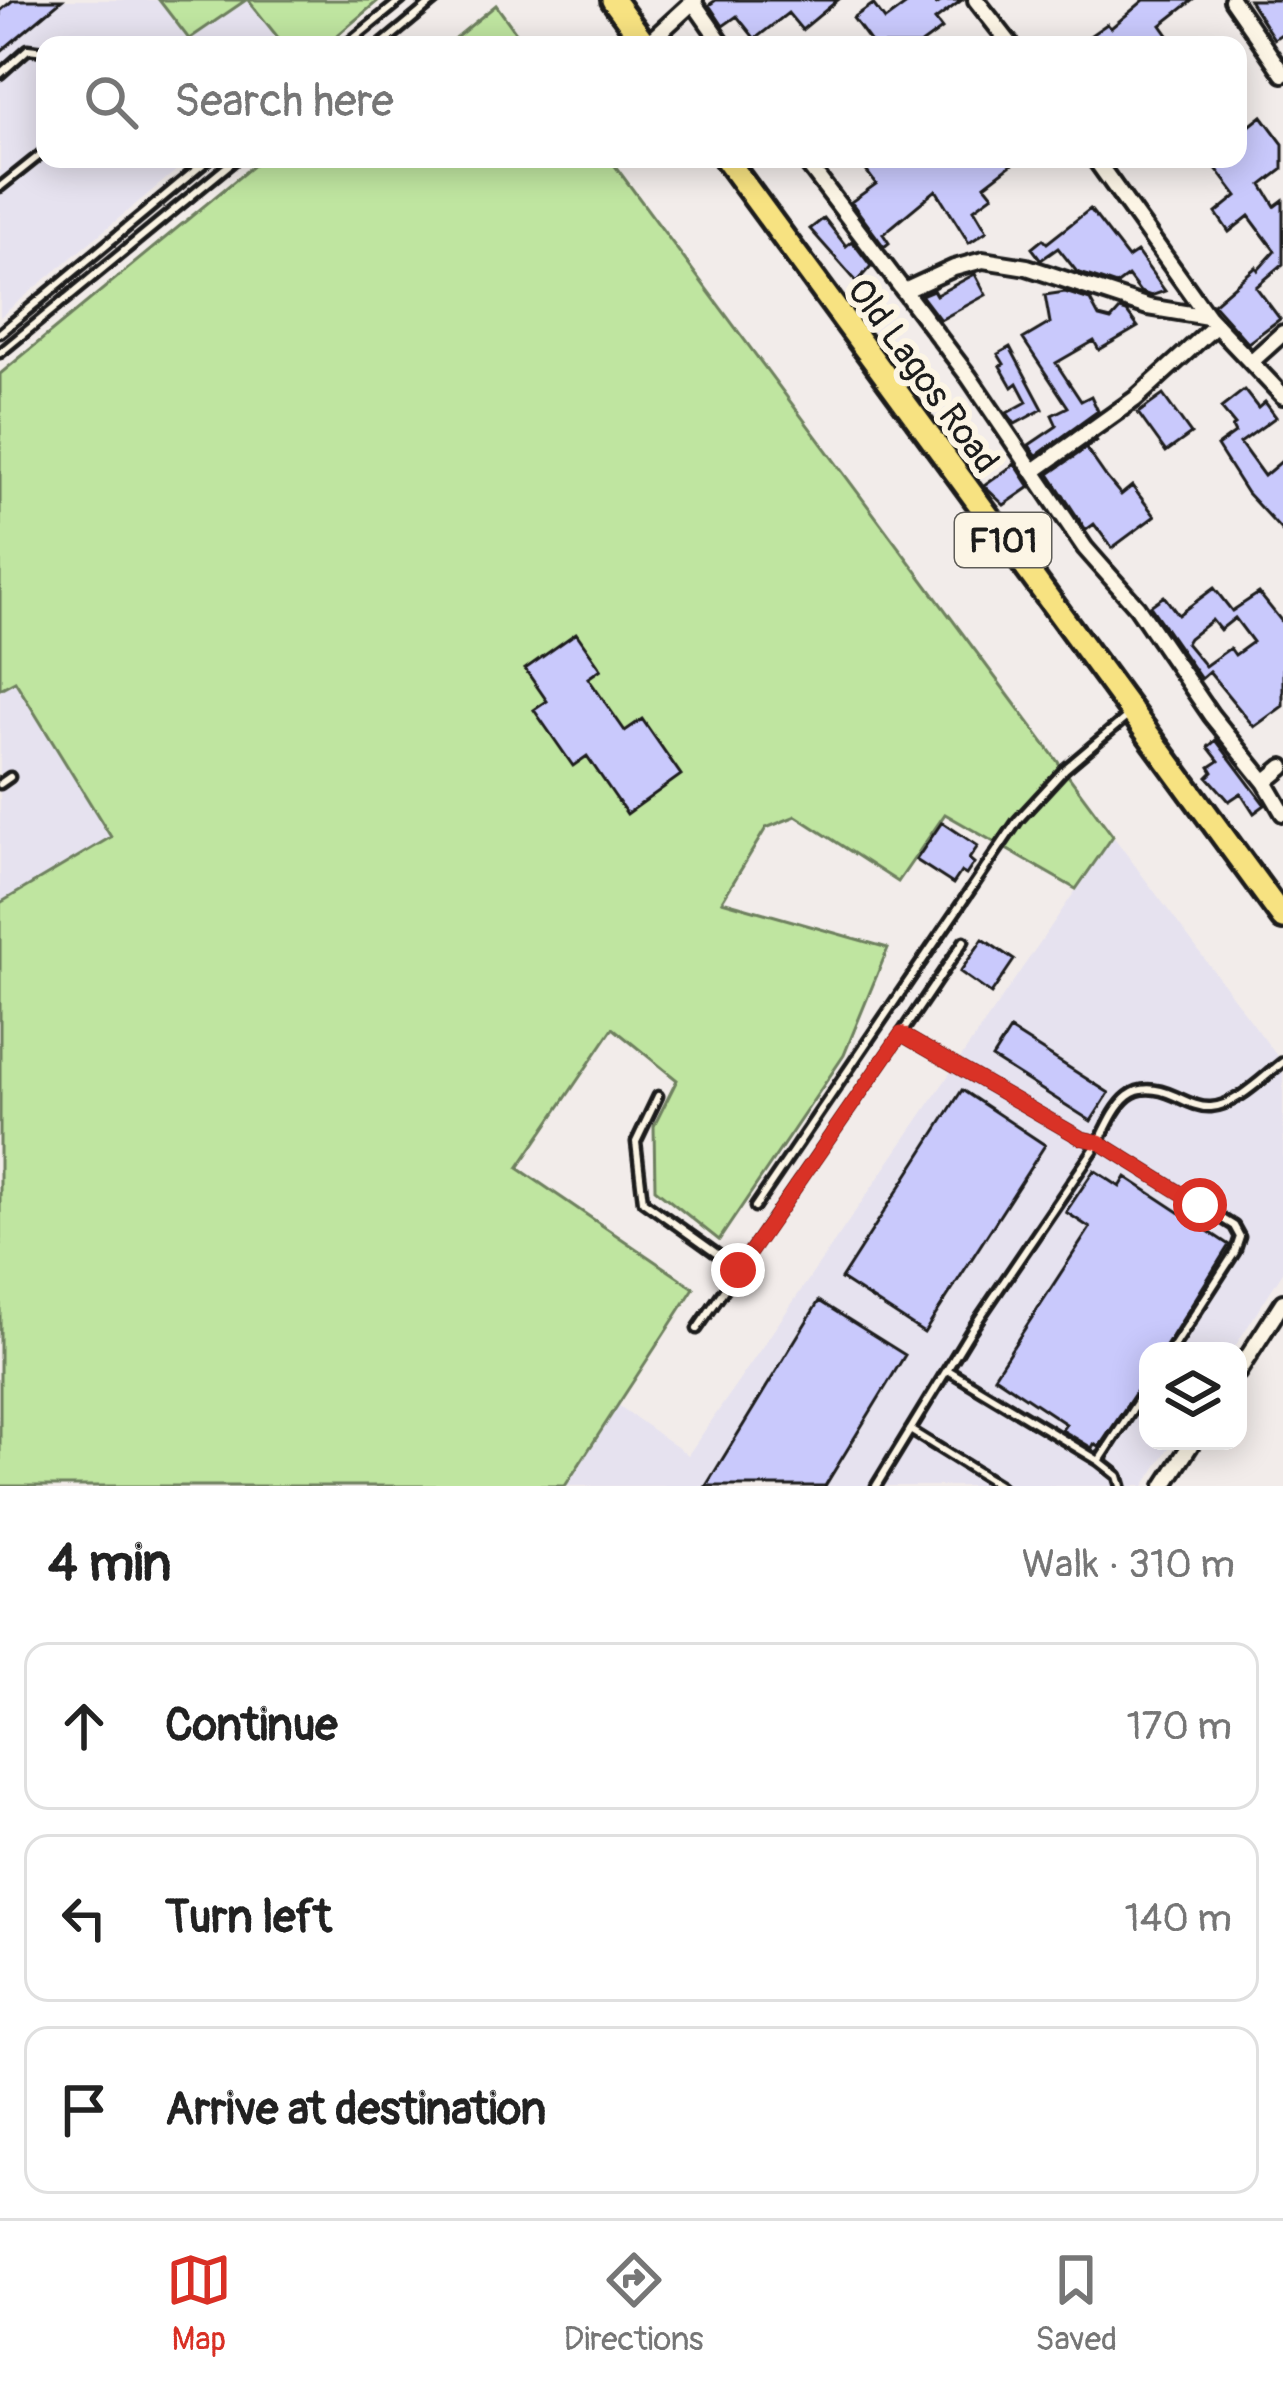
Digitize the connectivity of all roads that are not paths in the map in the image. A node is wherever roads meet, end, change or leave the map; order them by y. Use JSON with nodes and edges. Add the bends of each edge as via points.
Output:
{"nodes":[{"id":1,"x":401,"y":0,"type":"edge"},
{"id":2,"x":436,"y":0,"type":"edge"},
{"id":3,"x":613,"y":0,"type":"edge"},
{"id":4,"x":976,"y":0,"type":"edge"},
{"id":5,"x":1232,"y":0,"type":"edge"},
{"id":6,"x":694,"y":1,"type":"edge"},
{"id":7,"x":357,"y":36,"type":"edge"},
{"id":8,"x":392,"y":36,"type":"edge"},
{"id":9,"x":639,"y":36,"type":"edge"},
{"id":10,"x":656,"y":36,"type":"edge"},
{"id":11,"x":717,"y":36,"type":"edge"},
{"id":12,"x":1004,"y":36,"type":"edge"},
{"id":13,"x":36,"y":50,"type":"edge"},
{"id":14,"x":0,"y":74,"type":"edge"},
{"id":15,"x":1283,"y":74,"type":"edge"},
{"id":16,"x":36,"y":159,"type":"edge"},
{"id":17,"x":198,"y":168,"type":"edge"},
{"id":18,"x":225,"y":168,"type":"edge"},
{"id":19,"x":733,"y":168,"type":"edge"},
{"id":20,"x":811,"y":168,"type":"edge"},
{"id":21,"x":1102,"y":168,"type":"edge"},
{"id":22,"x":0,"y":187,"type":"edge"},
{"id":23,"x":904,"y":291,"type":"junction"},
{"id":24,"x":1212,"y":321,"type":"junction"},
{"id":25,"x":0,"y":332,"type":"edge"},
{"id":26,"x":1283,"y":333,"type":"edge"},
{"id":27,"x":0,"y":353,"type":"edge"},
{"id":28,"x":1252,"y":361,"type":"junction"},
{"id":29,"x":1283,"y":396,"type":"edge"},
{"id":30,"x":1034,"y":471,"type":"junction"},
{"id":31,"x":1132,"y":712,"type":"junction"},
{"id":32,"x":1283,"y":767,"type":"edge"},
{"id":33,"x":10,"y":778,"type":"dead end"},
{"id":34,"x":1265,"y":782,"type":"junction"},
{"id":35,"x":0,"y":784,"type":"edge"},
{"id":36,"x":1283,"y":813,"type":"edge"},
{"id":37,"x":1283,"y":918,"type":"edge"},
{"id":38,"x":964,"y":941,"type":"dead end"},
{"id":39,"x":901,"y":1034,"type":"junction"},
{"id":40,"x":1283,"y":1062,"type":"edge"},
{"id":41,"x":658,"y":1096,"type":"dead end"},
{"id":42,"x":1099,"y":1142,"type":"junction"},
{"id":43,"x":755,"y":1207,"type":"dead end"},
{"id":44,"x":738,"y":1270,"type":"junction"},
{"id":45,"x":1283,"y":1302,"type":"edge"},
{"id":46,"x":697,"y":1330,"type":"dead end"},
{"id":47,"x":1177,"y":1342,"type":"edge"},
{"id":48,"x":1247,"y":1358,"type":"edge"},
{"id":49,"x":948,"y":1370,"type":"junction"},
{"id":50,"x":1139,"y":1400,"type":"edge"},
{"id":51,"x":910,"y":1430,"type":"junction"},
{"id":52,"x":1187,"y":1450,"type":"edge"},
{"id":53,"x":1100,"y":1460,"type":"junction"},
{"id":54,"x":876,"y":1486,"type":"edge"},
{"id":55,"x":1000,"y":1486,"type":"edge"},
{"id":56,"x":1121,"y":1486,"type":"edge"},
{"id":57,"x":1164,"y":1486,"type":"edge"}],
"edges":[{"from":1,"to":7,"type":"lane"},
{"from":2,"to":8,"type":"lane"},
{"from":3,"to":9,"type":"main road"},
{"from":4,"to":12,"type":"street"},
{"from":5,"to":15,"type":"street"},
{"from":6,"to":10,"type":"street"},
{"from":6,"to":11,"type":"street"},
{"from":13,"to":14,"type":"lane"},
{"from":16,"to":22,"type":"lane"},
{"from":17,"to":25,"type":"lane"},
{"from":18,"to":27,"type":"lane"},
{"from":19,"to":31,"type":"main road","name":"Old Lagos Road","number":"F101"},
{"from":20,"to":23,"type":"street"},
{"from":21,"to":24,"type":"street"},
{"from":23,"to":24,"type":"street","via":[[983,260]]},
{"from":23,"to":30,"type":"street"},
{"from":24,"to":28,"type":"street"},
{"from":24,"to":30,"type":"street","via":[[1135,399]]},
{"from":26,"to":28,"type":"street"},
{"from":28,"to":29,"type":"street"},
{"from":30,"to":34,"type":"street"},
{"from":31,"to":37,"type":"main road","name":"Old Lagos Road","number":"F101"},
{"from":31,"to":43,"type":"lane","via":[[1018,820]]},
{"from":32,"to":34,"type":"street"},
{"from":33,"to":35,"type":"lane"},
{"from":34,"to":36,"type":"street"},
{"from":38,"to":39,"type":"lane"},
{"from":39,"to":42,"type":"lane"},
{"from":39,"to":44,"type":"lane"},
{"from":40,"to":42,"type":"lane","via":[[1206,1108],[1142,1088],[1115,1108]]},
{"from":41,"to":44,"type":"lane","via":[[636,1142],[643,1201]]},
{"from":42,"to":47,"type":"lane","via":[[1240,1237]]},
{"from":42,"to":49,"type":"lane"},
{"from":44,"to":46,"type":"lane"},
{"from":45,"to":48,"type":"street"},
{"from":49,"to":51,"type":"lane"},
{"from":49,"to":53,"type":"lane"},
{"from":50,"to":53,"type":"lane"},
{"from":51,"to":54,"type":"lane"},
{"from":51,"to":55,"type":"lane"},
{"from":52,"to":57,"type":"street"},
{"from":53,"to":56,"type":"lane"}]}
